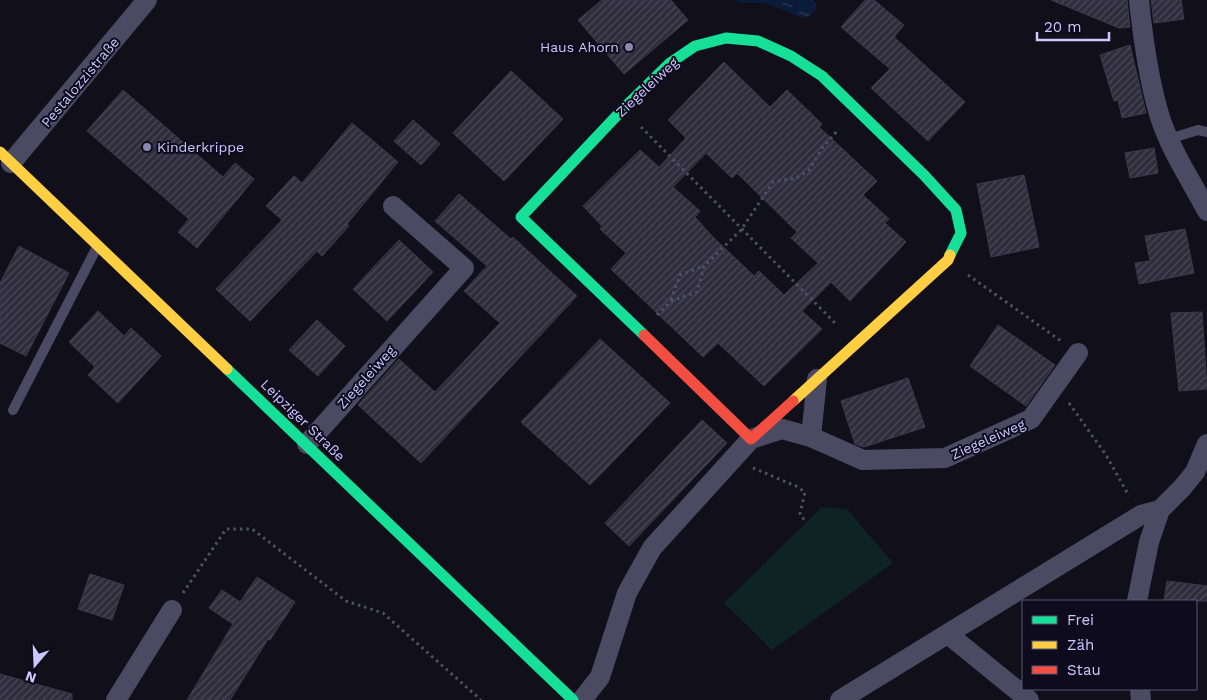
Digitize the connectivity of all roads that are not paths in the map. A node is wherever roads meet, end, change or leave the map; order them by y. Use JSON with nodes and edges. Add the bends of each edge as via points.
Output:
{"nodes":[{"id":1,"x":147,"y":0,"type":"edge"},
{"id":2,"x":1139,"y":0,"type":"edge"},
{"id":3,"x":1207,"y":132,"type":"edge"},
{"id":4,"x":1169,"y":139,"type":"junction"},
{"id":5,"x":6,"y":158,"type":"edge"},
{"id":6,"x":394,"y":206,"type":"dead end"},
{"id":7,"x":1207,"y":211,"type":"edge"},
{"id":8,"x":98,"y":245,"type":"junction"},
{"id":9,"x":1078,"y":353,"type":"road end"},
{"id":10,"x":817,"y":379,"type":"junction"},
{"id":11,"x":13,"y":410,"type":"dead end"},
{"id":12,"x":811,"y":437,"type":"junction"},
{"id":13,"x":751,"y":439,"type":"junction"},
{"id":14,"x":307,"y":444,"type":"junction"},
{"id":15,"x":1207,"y":444,"type":"edge"},
{"id":16,"x":1150,"y":513,"type":"junction"},
{"id":17,"x":1137,"y":600,"type":"edge"},
{"id":18,"x":172,"y":610,"type":"road end"},
{"id":19,"x":949,"y":635,"type":"junction"},
{"id":20,"x":116,"y":700,"type":"edge"},
{"id":21,"x":574,"y":700,"type":"edge"},
{"id":22,"x":582,"y":700,"type":"edge"},
{"id":23,"x":840,"y":700,"type":"edge"},
{"id":24,"x":1029,"y":700,"type":"edge"}],
"edges":[{"from":1,"to":5,"type":"street","name":"Pestalozzistraße"},
{"from":2,"to":4,"type":"street","via":[[1144,48]]},
{"from":3,"to":4,"type":"lane","via":[[1198,130]]},
{"from":4,"to":7,"type":"street"},
{"from":5,"to":8,"type":"street","name":"Leipziger Straße"},
{"from":6,"to":14,"type":"street","name":"Ziegeleiweg","via":[[464,268]]},
{"from":8,"to":11,"type":"lane"},
{"from":8,"to":14,"type":"street","name":"Leipziger Straße"},
{"from":9,"to":12,"type":"street","name":"Ziegeleiweg","via":[[1031,419],[945,458],[863,460]]},
{"from":10,"to":12,"type":"street"},
{"from":10,"to":13,"type":"street","name":"Ziegeleiweg"},
{"from":10,"to":13,"type":"street","name":"Ziegeleiweg","via":[[948,260],[961,233],[956,210],[822,76],[791,56],[758,41],[726,38],[695,46],[670,63],[521,216]]},
{"from":12,"to":13,"type":"street","name":"Ziegeleiweg","via":[[782,429]]},
{"from":13,"to":22,"type":"street","name":"Ziegeleiweg","via":[[652,548],[627,593],[600,678]]},
{"from":14,"to":21,"type":"street","name":"Leipziger Straße"},
{"from":15,"to":16,"type":"street","via":[[1195,472]]},
{"from":16,"to":17,"type":"street","via":[[1150,542]]},
{"from":16,"to":19,"type":"street"},
{"from":18,"to":20,"type":"street"},
{"from":19,"to":23,"type":"street"},
{"from":19,"to":24,"type":"street"}]}
